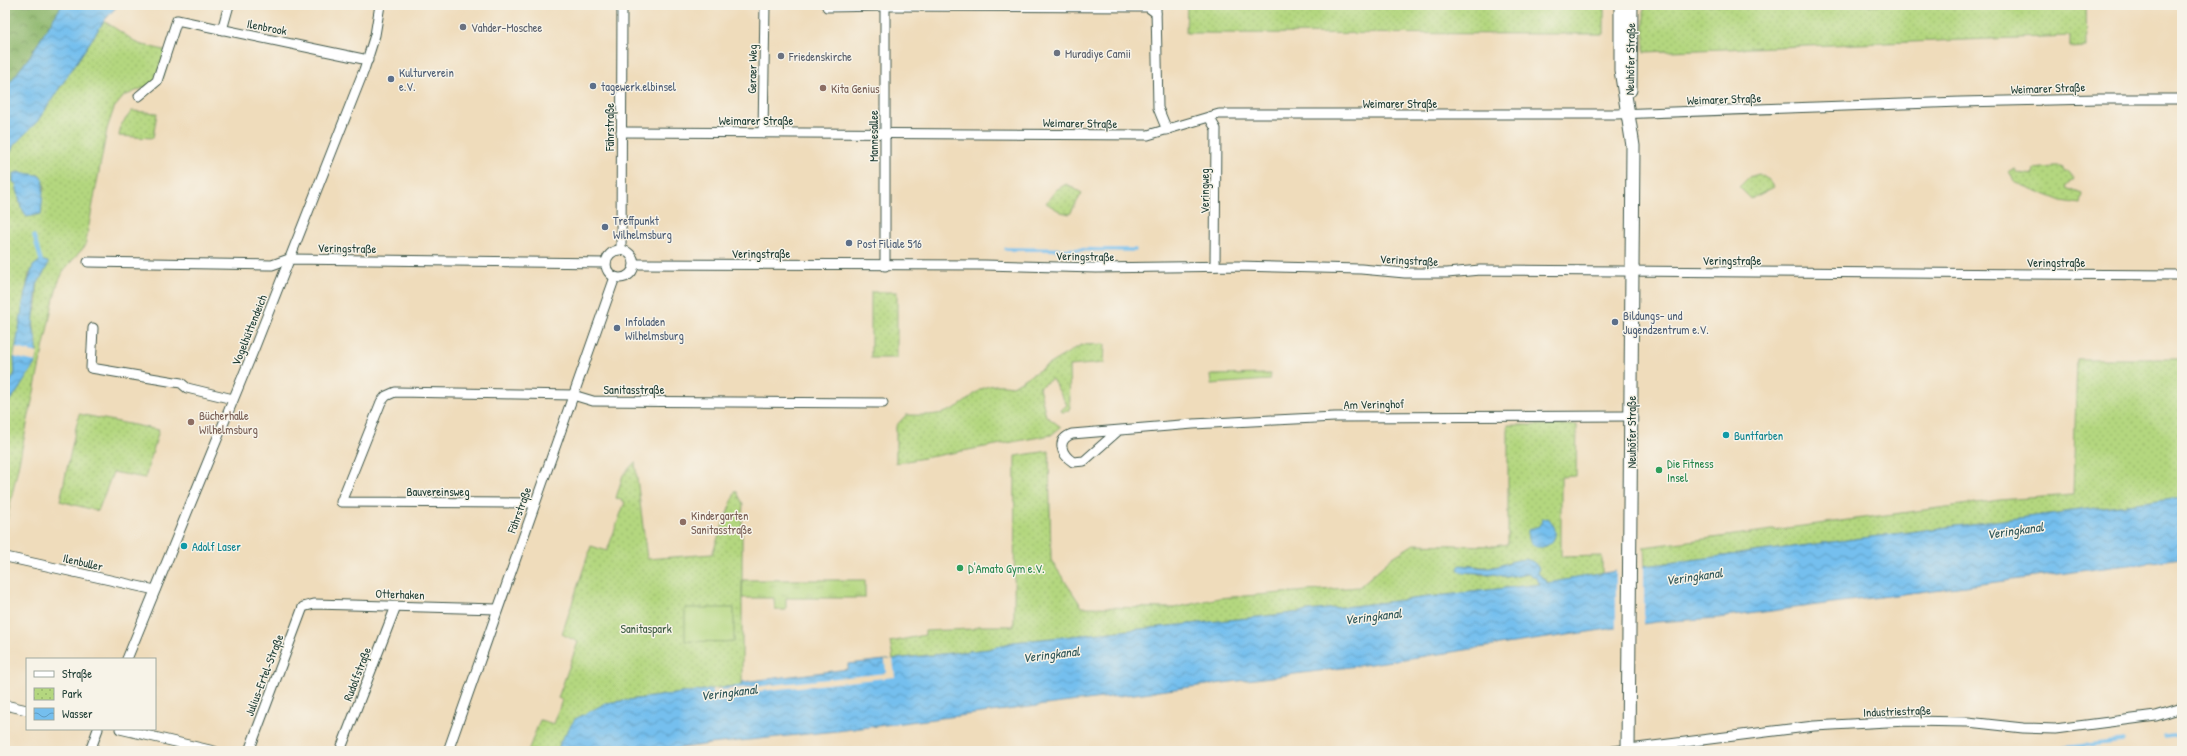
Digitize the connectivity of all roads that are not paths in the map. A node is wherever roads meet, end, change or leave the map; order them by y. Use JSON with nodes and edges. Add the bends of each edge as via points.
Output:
{"nodes":[{"id":1,"x":229,"y":5,"type":"edge"},
{"id":2,"x":380,"y":5,"type":"edge"},
{"id":3,"x":622,"y":5,"type":"edge"},
{"id":4,"x":764,"y":5,"type":"edge"},
{"id":5,"x":1621,"y":5,"type":"edge"},
{"id":6,"x":1631,"y":5,"type":"edge"},
{"id":7,"x":885,"y":6,"type":"edge"},
{"id":8,"x":827,"y":8,"type":"dead end"},
{"id":9,"x":222,"y":30,"type":"junction"},
{"id":10,"x":368,"y":60,"type":"junction"},
{"id":11,"x":139,"y":96,"type":"dead end"},
{"id":12,"x":2182,"y":99,"type":"edge"},
{"id":13,"x":1629,"y":114,"type":"junction"},
{"id":14,"x":1208,"y":117,"type":"junction"},
{"id":15,"x":1167,"y":130,"type":"junction"},
{"id":16,"x":622,"y":132,"type":"junction"},
{"id":17,"x":763,"y":132,"type":"junction"},
{"id":18,"x":885,"y":133,"type":"junction"},
{"id":19,"x":620,"y":249,"type":"junction"},
{"id":20,"x":289,"y":259,"type":"junction"},
{"id":21,"x":88,"y":262,"type":"dead end"},
{"id":22,"x":606,"y":263,"type":"junction"},
{"id":23,"x":635,"y":264,"type":"junction"},
{"id":24,"x":885,"y":266,"type":"junction"},
{"id":25,"x":1215,"y":266,"type":"junction"},
{"id":26,"x":1631,"y":271,"type":"junction"},
{"id":27,"x":2182,"y":275,"type":"edge"},
{"id":28,"x":615,"y":278,"type":"junction"},
{"id":29,"x":93,"y":328,"type":"dead end"},
{"id":30,"x":573,"y":395,"type":"junction"},
{"id":31,"x":233,"y":399,"type":"junction"},
{"id":32,"x":884,"y":403,"type":"dead end"},
{"id":33,"x":1631,"y":416,"type":"junction"},
{"id":34,"x":1118,"y":431,"type":"junction"},
{"id":35,"x":341,"y":502,"type":"joint"},
{"id":36,"x":534,"y":503,"type":"junction"},
{"id":37,"x":6,"y":557,"type":"edge"},
{"id":38,"x":155,"y":590,"type":"junction"},
{"id":39,"x":396,"y":606,"type":"junction"},
{"id":40,"x":303,"y":607,"type":"joint"},
{"id":41,"x":497,"y":609,"type":"junction"},
{"id":42,"x":127,"y":658,"type":"edge"},
{"id":43,"x":5,"y":705,"type":"edge"},
{"id":44,"x":2182,"y":708,"type":"edge"},
{"id":45,"x":26,"y":710,"type":"edge"},
{"id":46,"x":98,"y":730,"type":"edge"},
{"id":47,"x":124,"y":730,"type":"edge"},
{"id":48,"x":1628,"y":750,"type":"edge"},
{"id":49,"x":90,"y":751,"type":"edge"},
{"id":50,"x":214,"y":751,"type":"edge"},
{"id":51,"x":249,"y":751,"type":"edge"},
{"id":52,"x":340,"y":751,"type":"edge"},
{"id":53,"x":448,"y":751,"type":"edge"},
{"id":54,"x":1613,"y":751,"type":"edge"}],
"edges":[{"from":1,"to":9,"type":"street"},
{"from":2,"to":10,"type":"street","name":"Vogelhüttendeich"},
{"from":3,"to":16,"type":"street","name":"Fährstraße"},
{"from":4,"to":17,"type":"street","name":"Geraer Weg"},
{"from":5,"to":13,"type":"street","name":"Neuhöfer Straße","via":[[1621,70]]},
{"from":6,"to":13,"type":"street","name":"Neuhöfer Straße"},
{"from":7,"to":8,"type":"street"},
{"from":7,"to":15,"type":"street","via":[[1148,7],[1156,10],[1158,108]]},
{"from":7,"to":18,"type":"street","name":"Mannesallee"},
{"from":9,"to":10,"type":"street","name":"Ilenbrook"},
{"from":9,"to":11,"type":"street","name":"Ilenbrook","via":[[177,20],[158,81]]},
{"from":10,"to":20,"type":"street","name":"Vogelhüttendeich"},
{"from":12,"to":13,"type":"street","name":"Weimarer Straße","via":[[1961,102]]},
{"from":13,"to":14,"type":"street","name":"Weimarer Straße","via":[[1219,114]]},
{"from":13,"to":26,"type":"street","name":"Neuhöfer Straße","via":[[1633,146]]},
{"from":14,"to":15,"type":"street","name":"Weimarer Straße"},
{"from":14,"to":25,"type":"street","name":"Veringweg","via":[[1216,130]]},
{"from":15,"to":18,"type":"street","name":"Weimarer Straße","via":[[1148,135]]},
{"from":16,"to":17,"type":"street","name":"Weimarer Straße"},
{"from":16,"to":19,"type":"street","name":"Fährstraße"},
{"from":17,"to":18,"type":"street","name":"Weimarer Straße"},
{"from":18,"to":24,"type":"street","name":"Mannesallee"},
{"from":19,"to":22,"type":"street","via":[[610,253]]},
{"from":19,"to":23,"type":"street","via":[[631,254]]},
{"from":20,"to":21,"type":"street","name":"Veringstraße","via":[[272,265]]},
{"from":20,"to":22,"type":"street","name":"Veringstraße"},
{"from":20,"to":31,"type":"street","name":"Vogelhüttendeich"},
{"from":22,"to":28,"type":"street","via":[[608,272]]},
{"from":23,"to":24,"type":"street","name":"Veringstraße"},
{"from":23,"to":28,"type":"street","via":[[628,276]]},
{"from":24,"to":25,"type":"street","name":"Veringstraße"},
{"from":25,"to":26,"type":"street","name":"Veringstraße","via":[[1361,269],[1405,273],[1480,270]]},
{"from":26,"to":27,"type":"street","name":"Veringstraße"},
{"from":26,"to":33,"type":"street","name":"Neuhöfer Straße"},
{"from":28,"to":30,"type":"street","name":"Fährstraße"},
{"from":29,"to":31,"type":"street","via":[[91,368],[181,383],[187,388]]},
{"from":30,"to":32,"type":"street","name":"Sanitasstraße","via":[[593,401]]},
{"from":30,"to":35,"type":"street","name":"Sanitasstraße","via":[[395,392],[386,396],[380,402]]},
{"from":30,"to":36,"type":"street","name":"Fährstraße"},
{"from":31,"to":38,"type":"street","name":"Vogelhüttendeich"},
{"from":33,"to":34,"type":"street","name":"Am Veringhof","via":[[1335,417],[1193,424]]},
{"from":33,"to":48,"type":"street","name":"Neuhöfer Straße"},
{"from":34,"to":34,"type":"street","name":"Am Veringhof","via":[[1084,461],[1073,462],[1063,452],[1063,439],[1072,434]]},
{"from":35,"to":36,"type":"street","name":"Bauvereinsweg"},
{"from":36,"to":41,"type":"street","name":"Fährstraße"},
{"from":37,"to":38,"type":"street","name":"Ilenbuller"},
{"from":38,"to":42,"type":"street","name":"Vogelhüttendeich"},
{"from":39,"to":40,"type":"street","name":"Otterhaken","via":[[314,604]]},
{"from":39,"to":41,"type":"street","name":"Otterhaken"},
{"from":39,"to":52,"type":"street","name":"Rudolfstraße"},
{"from":40,"to":51,"type":"street","name":"Julius-Ertel-Straße"},
{"from":41,"to":53,"type":"street","name":"Fährstraße"},
{"from":43,"to":45,"type":"street"},
{"from":44,"to":48,"type":"street","name":"Industriestraße","via":[[2156,716],[2055,729],[1968,722],[1900,721],[1814,726]]},
{"from":46,"to":49,"type":"street"},
{"from":47,"to":50,"type":"street"},
{"from":48,"to":54,"type":"street","name":"Industriestraße"}]}
